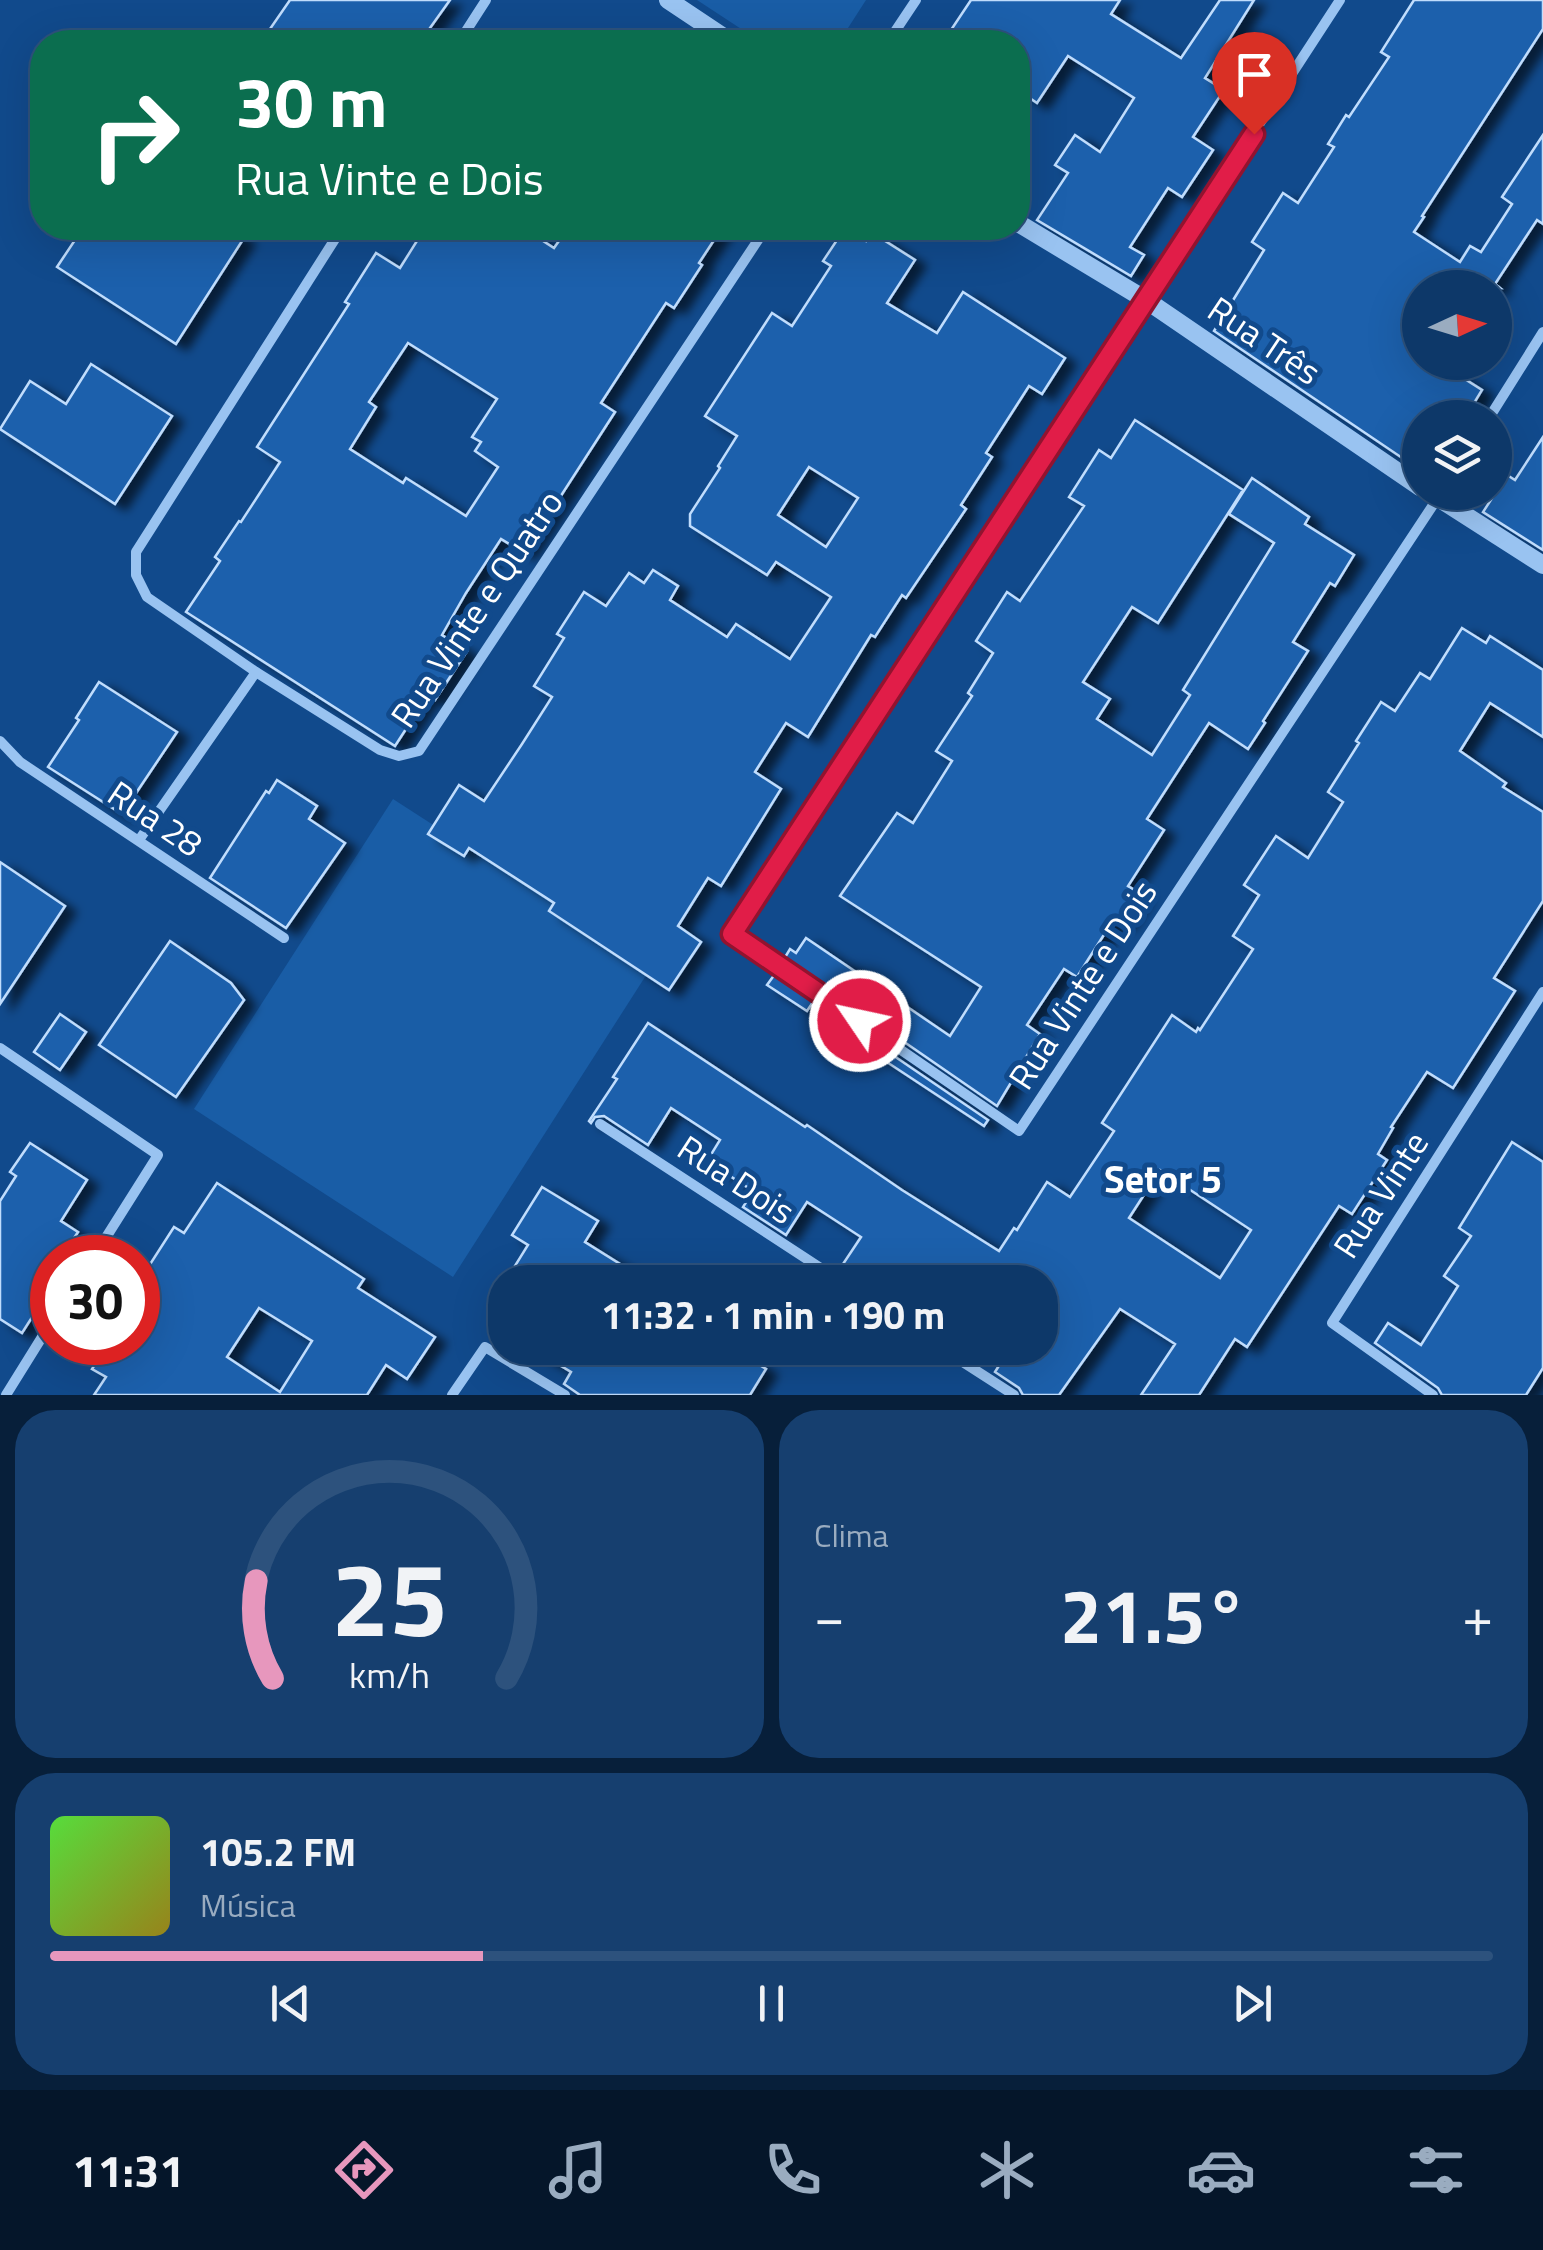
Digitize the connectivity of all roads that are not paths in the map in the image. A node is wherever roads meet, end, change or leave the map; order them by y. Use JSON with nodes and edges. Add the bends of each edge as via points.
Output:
{"nodes":[{"id":1,"x":486,"y":0,"type":"edge"},
{"id":2,"x":668,"y":0,"type":"edge"},
{"id":3,"x":916,"y":0,"type":"edge"},
{"id":4,"x":1340,"y":0,"type":"edge"},
{"id":5,"x":467,"y":30,"type":"edge"},
{"id":6,"x":713,"y":30,"type":"edge"},
{"id":7,"x":896,"y":30,"type":"edge"},
{"id":8,"x":1030,"y":230,"type":"edge"},
{"id":9,"x":334,"y":240,"type":"edge"},
{"id":10,"x":758,"y":240,"type":"edge"},
{"id":11,"x":1146,"y":300,"type":"junction"},
{"id":12,"x":1543,"y":332,"type":"edge"},
{"id":13,"x":1500,"y":400,"type":"edge"},
{"id":14,"x":1402,"y":474,"type":"edge"},
{"id":15,"x":1426,"y":510,"type":"edge"},
{"id":16,"x":1460,"y":510,"type":"edge"},
{"id":17,"x":1543,"y":565,"type":"edge"},
{"id":18,"x":256,"y":672,"type":"junction"},
{"id":19,"x":0,"y":742,"type":"edge"},
{"id":20,"x":139,"y":840,"type":"junction"},
{"id":21,"x":284,"y":938,"type":"dead end"},
{"id":22,"x":1543,"y":992,"type":"edge"},
{"id":23,"x":0,"y":1048,"type":"edge"},
{"id":24,"x":600,"y":1124,"type":"dead end"},
{"id":25,"x":107,"y":1235,"type":"edge"},
{"id":26,"x":816,"y":1265,"type":"edge"},
{"id":27,"x":30,"y":1356,"type":"edge"},
{"id":28,"x":968,"y":1365,"type":"edge"},
{"id":29,"x":6,"y":1395,"type":"edge"},
{"id":30,"x":452,"y":1395,"type":"edge"},
{"id":31,"x":565,"y":1395,"type":"edge"},
{"id":32,"x":1014,"y":1395,"type":"edge"},
{"id":33,"x":1433,"y":1395,"type":"edge"}],
"edges":[{"from":1,"to":5,"type":"street"},
{"from":2,"to":6,"type":"street"},
{"from":3,"to":7,"type":"street"},
{"from":4,"to":11,"type":"street"},
{"from":8,"to":11,"type":"street","name":"Rua Três"},
{"from":9,"to":18,"type":"street","name":"Rua Vinte e Quatro","via":[[136,552],[136,575],[147,596]]},
{"from":10,"to":18,"type":"street","name":"Rua Vinte e Quatro","via":[[419,751],[399,756],[380,750]]},
{"from":11,"to":14,"type":"street","name":"Rua Três"},
{"from":11,"to":15,"type":"street","name":"Rua Vinte e Dois","via":[[732,934],[1019,1131]]},
{"from":12,"to":13,"type":"street"},
{"from":16,"to":17,"type":"street"},
{"from":18,"to":20,"type":"street"},
{"from":19,"to":20,"type":"street","name":"Rua 28"},
{"from":20,"to":21,"type":"street","name":"Rua 28"},
{"from":22,"to":33,"type":"street","name":"Rua Vinte","via":[[1332,1323]]},
{"from":23,"to":25,"type":"street","via":[[158,1155]]},
{"from":24,"to":26,"type":"street","name":"Rua Dois"},
{"from":27,"to":29,"type":"street"},
{"from":28,"to":32,"type":"street"},
{"from":30,"to":31,"type":"street","via":[[484,1347]]}]}
